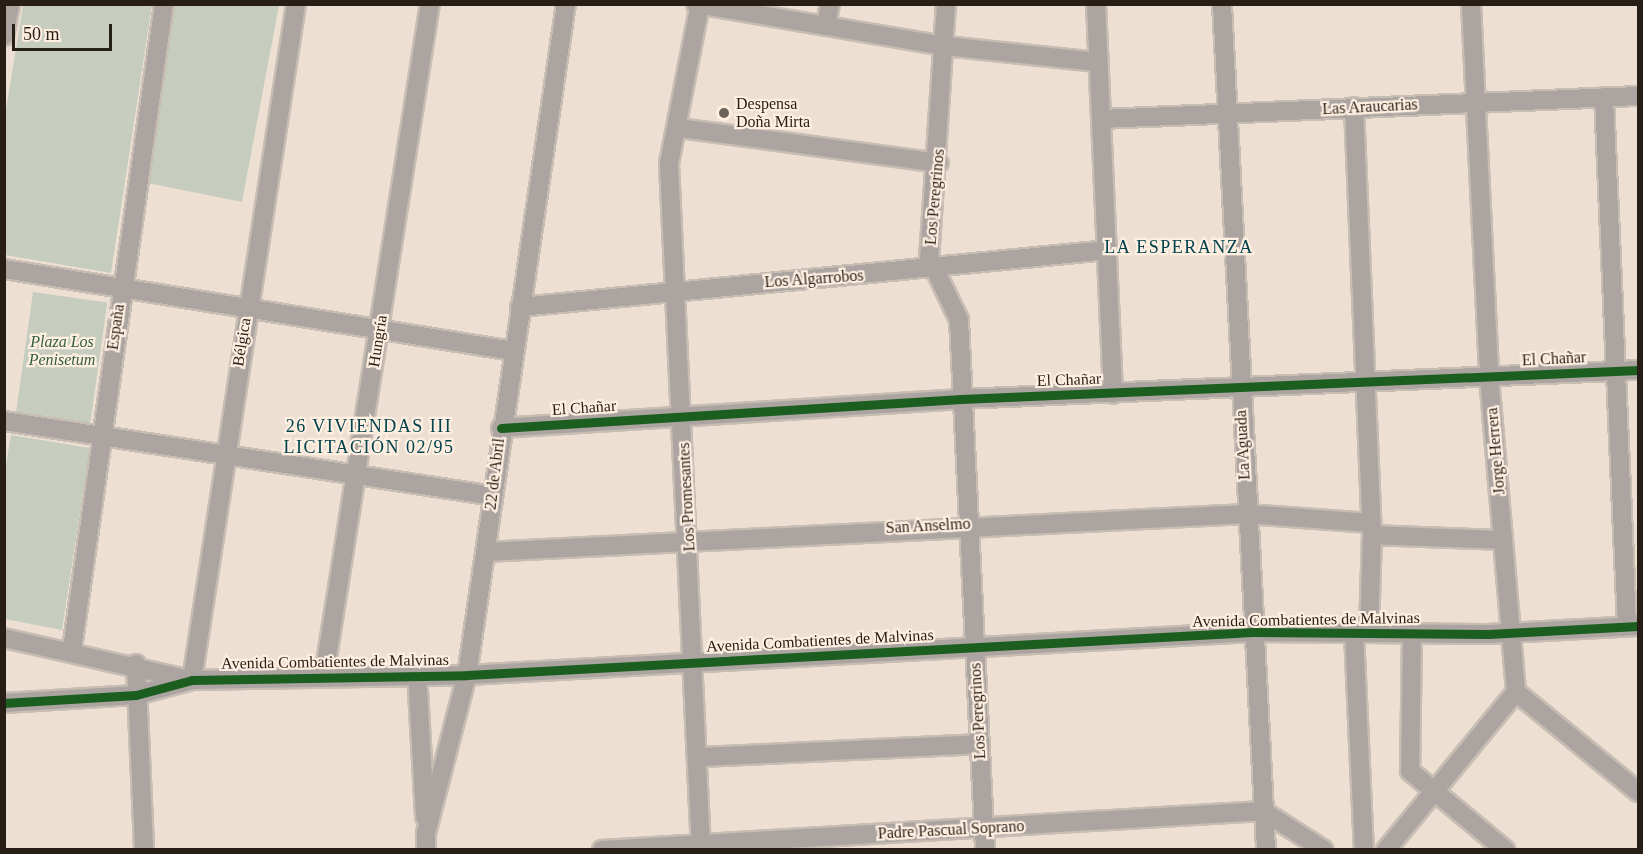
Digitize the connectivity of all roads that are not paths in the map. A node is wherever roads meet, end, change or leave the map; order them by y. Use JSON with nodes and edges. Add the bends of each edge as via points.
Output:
{"nodes":[{"id":1,"x":10,"y":4,"type":"edge"},
{"id":2,"x":164,"y":4,"type":"edge"},
{"id":3,"x":296,"y":4,"type":"edge"},
{"id":4,"x":430,"y":4,"type":"edge"},
{"id":5,"x":566,"y":4,"type":"edge"},
{"id":6,"x":696,"y":4,"type":"edge"},
{"id":7,"x":830,"y":4,"type":"edge"},
{"id":8,"x":946,"y":4,"type":"edge"},
{"id":9,"x":1096,"y":4,"type":"edge"},
{"id":10,"x":1222,"y":4,"type":"edge"},
{"id":11,"x":1471,"y":4,"type":"edge"},
{"id":12,"x":700,"y":5,"type":"edge"},
{"id":13,"x":826,"y":26,"type":"junction"},
{"id":14,"x":4,"y":36,"type":"edge"},
{"id":15,"x":945,"y":46,"type":"junction"},
{"id":16,"x":1097,"y":62,"type":"junction"},
{"id":17,"x":1638,"y":96,"type":"edge"},
{"id":18,"x":1604,"y":97,"type":"junction"},
{"id":19,"x":1475,"y":102,"type":"junction"},
{"id":20,"x":1354,"y":107,"type":"junction"},
{"id":21,"x":1227,"y":114,"type":"junction"},
{"id":22,"x":1101,"y":119,"type":"junction"},
{"id":23,"x":680,"y":128,"type":"junction"},
{"id":24,"x":939,"y":163,"type":"junction"},
{"id":25,"x":1108,"y":250,"type":"junction"},
{"id":26,"x":4,"y":269,"type":"edge"},
{"id":27,"x":935,"y":270,"type":"junction"},
{"id":28,"x":122,"y":289,"type":"junction"},
{"id":29,"x":679,"y":289,"type":"junction"},
{"id":30,"x":519,"y":307,"type":"junction"},
{"id":31,"x":247,"y":309,"type":"junction"},
{"id":32,"x":380,"y":330,"type":"junction"},
{"id":33,"x":513,"y":351,"type":"junction"},
{"id":34,"x":1638,"y":370,"type":"edge"},
{"id":35,"x":1615,"y":371,"type":"junction"},
{"id":36,"x":1490,"y":377,"type":"junction"},
{"id":37,"x":1366,"y":382,"type":"junction"},
{"id":38,"x":1240,"y":387,"type":"junction"},
{"id":39,"x":1113,"y":394,"type":"junction"},
{"id":40,"x":961,"y":399,"type":"junction"},
{"id":41,"x":683,"y":417,"type":"junction"},
{"id":42,"x":4,"y":421,"type":"edge"},
{"id":43,"x":501,"y":428,"type":"junction"},
{"id":44,"x":101,"y":436,"type":"junction"},
{"id":45,"x":225,"y":455,"type":"junction"},
{"id":46,"x":358,"y":475,"type":"junction"},
{"id":47,"x":492,"y":496,"type":"junction"},
{"id":48,"x":1247,"y":514,"type":"junction"},
{"id":49,"x":967,"y":524,"type":"junction"},
{"id":50,"x":1371,"y":529,"type":"junction"},
{"id":51,"x":689,"y":538,"type":"junction"},
{"id":52,"x":1503,"y":540,"type":"junction"},
{"id":53,"x":485,"y":552,"type":"junction"},
{"id":54,"x":1633,"y":626,"type":"edge"},
{"id":55,"x":1253,"y":632,"type":"junction"},
{"id":56,"x":1507,"y":632,"type":"junction"},
{"id":57,"x":1361,"y":633,"type":"junction"},
{"id":58,"x":1412,"y":633,"type":"junction"},
{"id":59,"x":4,"y":638,"type":"edge"},
{"id":60,"x":975,"y":647,"type":"junction"},
{"id":61,"x":72,"y":649,"type":"junction"},
{"id":62,"x":696,"y":662,"type":"junction"},
{"id":63,"x":136,"y":664,"type":"junction"},
{"id":64,"x":417,"y":672,"type":"junction"},
{"id":65,"x":467,"y":675,"type":"junction"},
{"id":66,"x":324,"y":676,"type":"junction"},
{"id":67,"x":192,"y":680,"type":"junction"},
{"id":68,"x":1516,"y":692,"type":"junction"},
{"id":69,"x":136,"y":695,"type":"junction"},
{"id":70,"x":4,"y":703,"type":"edge"},
{"id":71,"x":980,"y":744,"type":"junction"},
{"id":72,"x":699,"y":758,"type":"junction"},
{"id":73,"x":1638,"y":792,"type":"edge"},
{"id":74,"x":1433,"y":793,"type":"junction"},
{"id":75,"x":1263,"y":811,"type":"junction"},
{"id":76,"x":984,"y":828,"type":"junction"},
{"id":77,"x":426,"y":841,"type":"edge"},
{"id":78,"x":701,"y":847,"type":"edge"},
{"id":79,"x":144,"y":849,"type":"edge"},
{"id":80,"x":602,"y":849,"type":"edge"},
{"id":81,"x":985,"y":849,"type":"edge"},
{"id":82,"x":1266,"y":849,"type":"edge"},
{"id":83,"x":1324,"y":849,"type":"edge"},
{"id":84,"x":1364,"y":849,"type":"edge"},
{"id":85,"x":1386,"y":849,"type":"edge"},
{"id":86,"x":1505,"y":849,"type":"edge"}],
"edges":[{"from":1,"to":14,"type":"street"},
{"from":2,"to":28,"type":"street","name":"España"},
{"from":3,"to":31,"type":"street","name":"Bélgica"},
{"from":4,"to":32,"type":"street","name":"Hungría"},
{"from":5,"to":30,"type":"street","name":"22 de Abril"},
{"from":6,"to":12,"type":"street"},
{"from":7,"to":13,"type":"street"},
{"from":8,"to":15,"type":"street","name":"Los Peregrinos"},
{"from":9,"to":16,"type":"street"},
{"from":10,"to":21,"type":"street","name":"La Aguada"},
{"from":11,"to":19,"type":"street","name":"Jorge Herrera"},
{"from":12,"to":13,"type":"street"},
{"from":12,"to":23,"type":"street","name":"Los Promesantes"},
{"from":13,"to":15,"type":"street"},
{"from":15,"to":16,"type":"street"},
{"from":15,"to":24,"type":"street","name":"Los Peregrinos"},
{"from":16,"to":22,"type":"street"},
{"from":17,"to":18,"type":"street","name":"Las Araucarias"},
{"from":18,"to":19,"type":"street","name":"Las Araucarias"},
{"from":18,"to":35,"type":"street"},
{"from":19,"to":20,"type":"street","name":"Las Araucarias"},
{"from":19,"to":36,"type":"street","name":"Jorge Herrera"},
{"from":20,"to":21,"type":"street","name":"Las Araucarias"},
{"from":20,"to":37,"type":"street"},
{"from":21,"to":22,"type":"street","name":"Las Araucarias"},
{"from":21,"to":38,"type":"street","name":"La Aguada"},
{"from":22,"to":25,"type":"street"},
{"from":23,"to":24,"type":"street"},
{"from":23,"to":29,"type":"street","name":"Los Promesantes","via":[[669,164]]},
{"from":24,"to":27,"type":"street","name":"Los Peregrinos","via":[[929,257]]},
{"from":25,"to":27,"type":"street","name":"Los Algarrobos"},
{"from":25,"to":39,"type":"street"},
{"from":26,"to":28,"type":"street"},
{"from":27,"to":29,"type":"street","name":"Los Algarrobos"},
{"from":27,"to":40,"type":"street","name":"Los Peregrinos","via":[[959,320]]},
{"from":28,"to":31,"type":"street"},
{"from":28,"to":44,"type":"street","name":"España"},
{"from":29,"to":30,"type":"street","name":"Los Algarrobos"},
{"from":29,"to":41,"type":"street","name":"Los Promesantes"},
{"from":30,"to":33,"type":"street","name":"22 de Abril"},
{"from":31,"to":32,"type":"street"},
{"from":31,"to":45,"type":"street","name":"Bélgica"},
{"from":32,"to":33,"type":"street"},
{"from":32,"to":46,"type":"street","name":"Hungría"},
{"from":33,"to":43,"type":"street","name":"22 de Abril"},
{"from":34,"to":35,"type":"street","name":"El Chañar"},
{"from":35,"to":36,"type":"street","name":"El Chañar"},
{"from":35,"to":54,"type":"street"},
{"from":36,"to":37,"type":"street","name":"El Chañar"},
{"from":36,"to":52,"type":"street","name":"Jorge Herrera"},
{"from":37,"to":38,"type":"street","name":"El Chañar"},
{"from":37,"to":50,"type":"street"},
{"from":38,"to":39,"type":"street","name":"El Chañar"},
{"from":38,"to":48,"type":"street","name":"La Aguada"},
{"from":39,"to":40,"type":"street","name":"El Chañar"},
{"from":40,"to":41,"type":"street","name":"El Chañar"},
{"from":40,"to":49,"type":"street","name":"Los Peregrinos"},
{"from":41,"to":43,"type":"street","name":"El Chañar"},
{"from":41,"to":51,"type":"street","name":"Los Promesantes"},
{"from":42,"to":44,"type":"street"},
{"from":43,"to":47,"type":"street","name":"22 de Abril"},
{"from":44,"to":45,"type":"street"},
{"from":44,"to":61,"type":"street","name":"España"},
{"from":45,"to":46,"type":"street"},
{"from":45,"to":67,"type":"street","name":"Bélgica"},
{"from":46,"to":47,"type":"street"},
{"from":46,"to":66,"type":"street","name":"Hungría"},
{"from":47,"to":53,"type":"street","name":"22 de Abril"},
{"from":48,"to":49,"type":"street","name":"San Anselmo"},
{"from":48,"to":50,"type":"street","name":"San Anselmo"},
{"from":48,"to":55,"type":"street","name":"La Aguada"},
{"from":49,"to":51,"type":"street","name":"San Anselmo"},
{"from":49,"to":60,"type":"street","name":"Los Peregrinos"},
{"from":50,"to":52,"type":"street","name":"San Anselmo"},
{"from":50,"to":57,"type":"street"},
{"from":51,"to":53,"type":"street","name":"San Anselmo"},
{"from":51,"to":62,"type":"street","name":"Los Promesantes"},
{"from":52,"to":56,"type":"street","name":"Jorge Herrera"},
{"from":53,"to":65,"type":"street","name":"22 de Abril"},
{"from":54,"to":56,"type":"street","name":"Avenida Combatientes de Malvinas"},
{"from":55,"to":57,"type":"street","name":"Avenida Combatientes de Malvinas"},
{"from":55,"to":60,"type":"street","name":"Avenida Combatientes de Malvinas"},
{"from":55,"to":75,"type":"street","name":"La Aguada"},
{"from":56,"to":58,"type":"street","name":"Avenida Combatientes de Malvinas"},
{"from":56,"to":68,"type":"street","name":"Jorge Herrera"},
{"from":57,"to":58,"type":"street","name":"Avenida Combatientes de Malvinas"},
{"from":57,"to":84,"type":"street"},
{"from":58,"to":74,"type":"street","via":[[1410,771]]},
{"from":59,"to":61,"type":"street"},
{"from":60,"to":62,"type":"street","name":"Avenida Combatientes de Malvinas"},
{"from":60,"to":71,"type":"street","name":"Los Peregrinos"},
{"from":61,"to":63,"type":"street"},
{"from":62,"to":65,"type":"street","name":"Avenida Combatientes de Malvinas"},
{"from":62,"to":72,"type":"street","name":"Los Promesantes"},
{"from":63,"to":67,"type":"street"},
{"from":63,"to":69,"type":"street"},
{"from":64,"to":65,"type":"street","name":"Avenida Combatientes de Malvinas"},
{"from":64,"to":66,"type":"street","name":"Avenida Combatientes de Malvinas"},
{"from":64,"to":77,"type":"street","name":"22 de Abril"},
{"from":65,"to":77,"type":"street","name":"22 de Abril"},
{"from":66,"to":67,"type":"street","name":"Avenida Combatientes de Malvinas"},
{"from":67,"to":69,"type":"street","name":"Avenida Combatientes de Malvinas"},
{"from":68,"to":73,"type":"street"},
{"from":68,"to":74,"type":"street"},
{"from":69,"to":70,"type":"street","name":"Avenida Combatientes de Malvinas"},
{"from":69,"to":79,"type":"street"},
{"from":71,"to":72,"type":"street"},
{"from":71,"to":76,"type":"street","name":"Los Peregrinos"},
{"from":72,"to":78,"type":"street","name":"Los Promesantes"},
{"from":74,"to":85,"type":"street"},
{"from":74,"to":86,"type":"street"},
{"from":75,"to":76,"type":"street","name":"Padre Pascual Soprano"},
{"from":75,"to":82,"type":"street","name":"La Aguada"},
{"from":75,"to":83,"type":"street"},
{"from":76,"to":78,"type":"street","name":"Padre Pascual Soprano"},
{"from":76,"to":81,"type":"street","name":"Los Peregrinos"},
{"from":78,"to":80,"type":"street","name":"Padre Pascual Soprano"}]}
